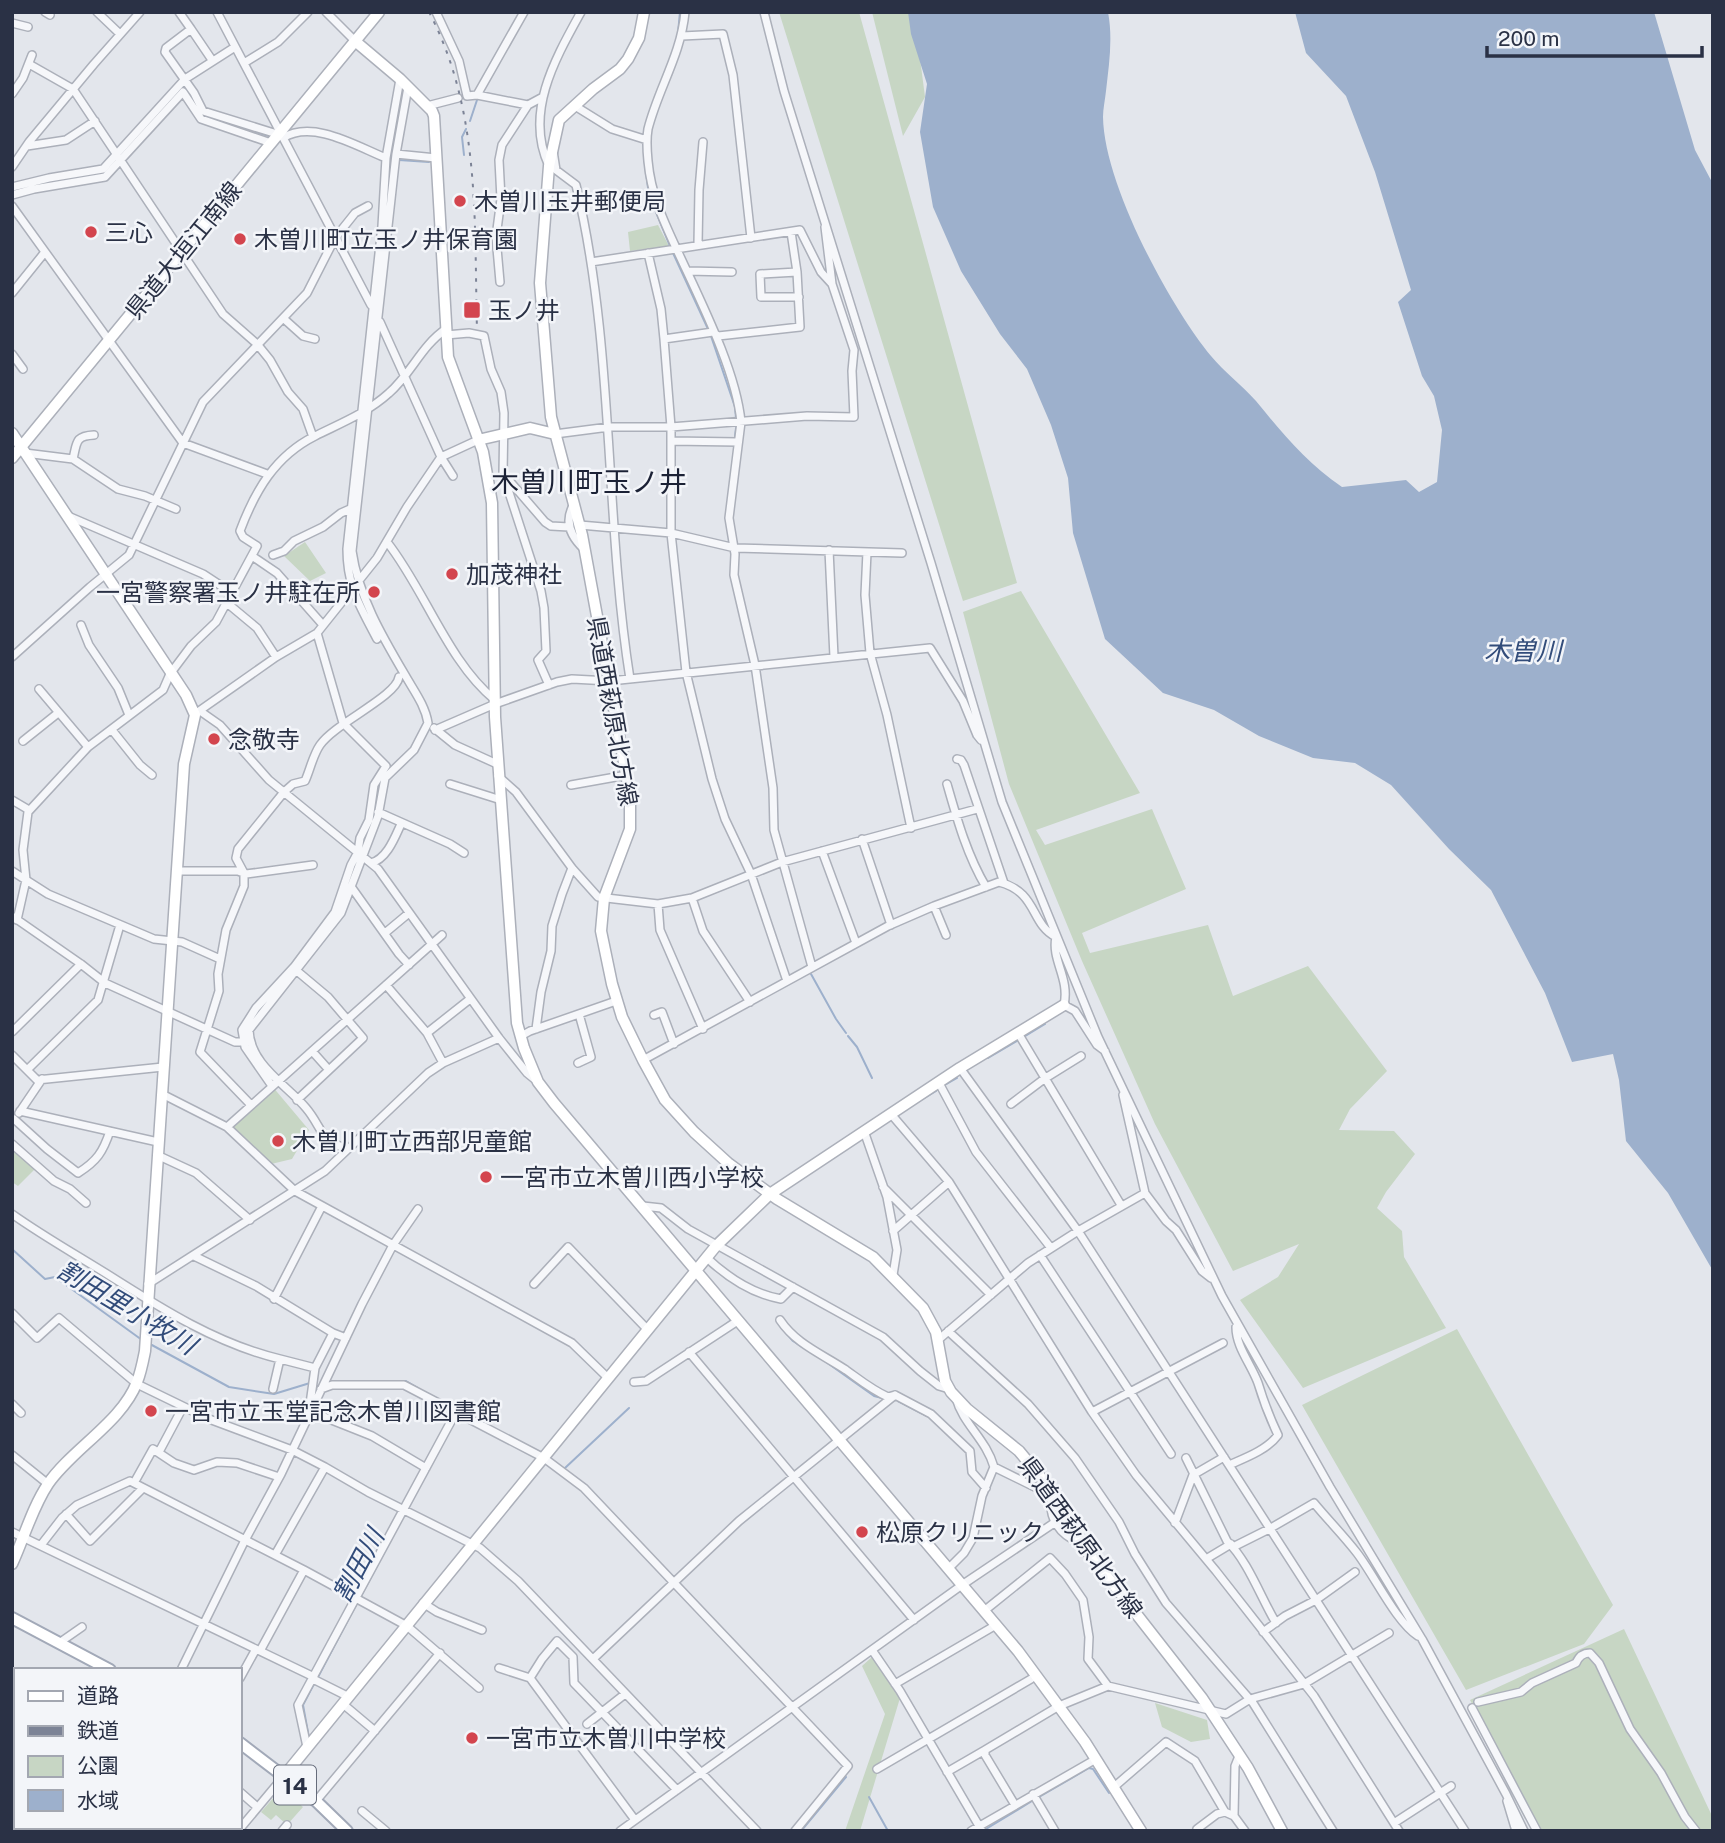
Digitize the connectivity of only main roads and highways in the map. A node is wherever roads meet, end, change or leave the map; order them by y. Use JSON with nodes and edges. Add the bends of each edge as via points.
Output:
{"nodes":[{"id":1,"x":12,"y":1618,"type":"edge"},
{"id":2,"x":103,"y":1668,"type":"edge"},
{"id":3,"x":242,"y":1744,"type":"edge"},
{"id":4,"x":347,"y":1831,"type":"edge"}],
"edges":[{"from":1,"to":2,"type":"main road"},
{"from":3,"to":4,"type":"main road","number":"14"}]}
